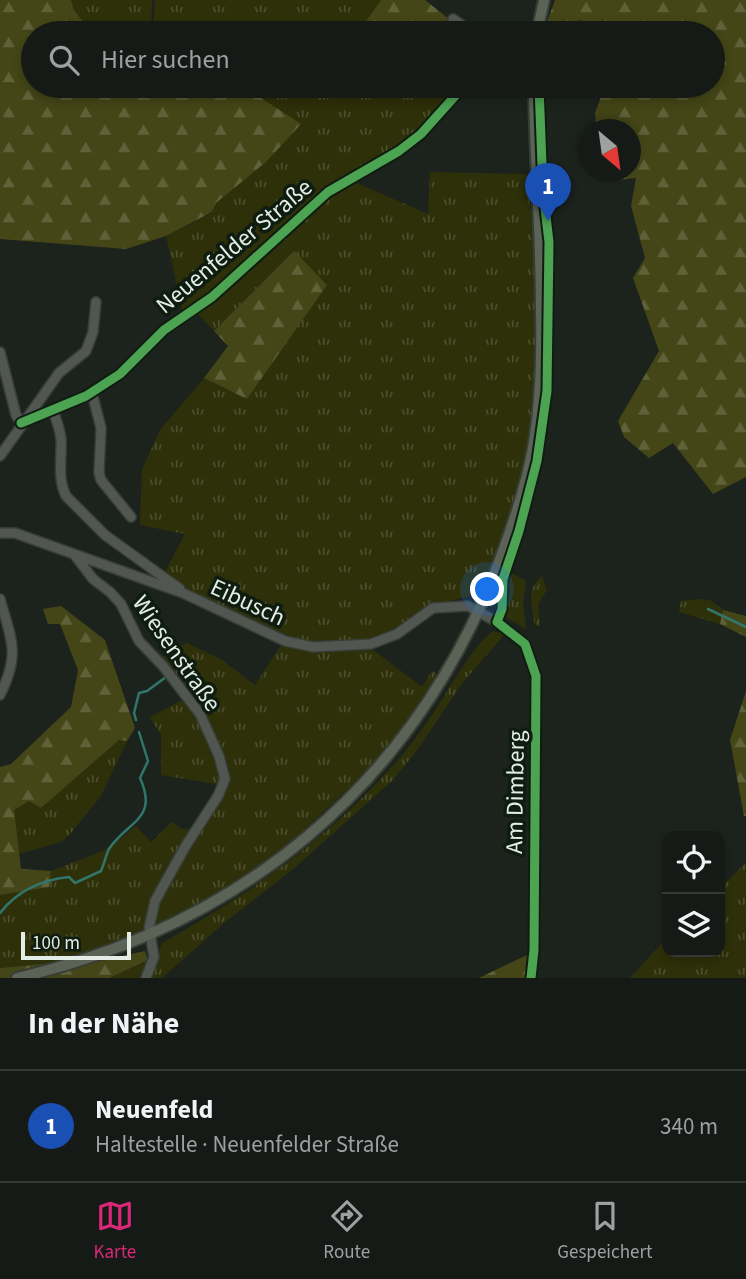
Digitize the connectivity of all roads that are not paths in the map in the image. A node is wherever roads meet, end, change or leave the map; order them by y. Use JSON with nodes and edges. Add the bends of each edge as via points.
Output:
{"nodes":[{"id":1,"x":544,"y":0,"type":"edge"},
{"id":2,"x":453,"y":19,"type":"dead end"},
{"id":3,"x":456,"y":21,"type":"edge"},
{"id":4,"x":540,"y":21,"type":"edge"},
{"id":5,"x":453,"y":98,"type":"edge"},
{"id":6,"x":535,"y":98,"type":"edge"},
{"id":7,"x":96,"y":302,"type":"dead end"},
{"id":8,"x":0,"y":352,"type":"edge"},
{"id":9,"x":92,"y":393,"type":"junction"},
{"id":10,"x":53,"y":411,"type":"junction"},
{"id":11,"x":21,"y":423,"type":"junction"},
{"id":12,"x":0,"y":456,"type":"edge"},
{"id":13,"x":131,"y":517,"type":"dead end"},
{"id":14,"x":0,"y":533,"type":"edge"},
{"id":15,"x":75,"y":554,"type":"junction"},
{"id":16,"x":183,"y":593,"type":"junction"},
{"id":17,"x":0,"y":598,"type":"edge"},
{"id":18,"x":480,"y":610,"type":"junction"},
{"id":19,"x":0,"y":695,"type":"edge"},
{"id":20,"x":150,"y":935,"type":"junction"},
{"id":21,"x":17,"y":978,"type":"edge"},
{"id":22,"x":146,"y":978,"type":"edge"},
{"id":23,"x":531,"y":978,"type":"edge"}],
"edges":[{"from":1,"to":4,"type":"main road"},
{"from":2,"to":3,"type":"street"},
{"from":5,"to":9,"type":"street","name":"Neuenfelder Straße","via":[[421,134],[328,192],[226,285],[164,330],[120,374]]},
{"from":6,"to":18,"type":"main road","via":[[542,376],[533,449]]},
{"from":7,"to":11,"type":"street","via":[[86,351],[59,373]]},
{"from":8,"to":11,"type":"street"},
{"from":9,"to":10,"type":"street","name":"Neuenfelder Straße"},
{"from":9,"to":13,"type":"street","via":[[101,428],[101,480]]},
{"from":10,"to":11,"type":"street","name":"Neuenfelder Straße"},
{"from":10,"to":16,"type":"street","via":[[61,438],[60,474],[66,496],[105,535]]},
{"from":11,"to":12,"type":"street"},
{"from":14,"to":15,"type":"street","name":"Eibusch","via":[[15,533]]},
{"from":15,"to":16,"type":"street","name":"Eibusch"},
{"from":15,"to":20,"type":"street","name":"Wiesenstraße","via":[[93,579],[121,604],[139,641],[200,714],[225,779],[155,901]]},
{"from":16,"to":18,"type":"street","name":"Eibusch","via":[[285,641],[313,647],[371,644],[397,634],[433,608]]},
{"from":17,"to":19,"type":"street","via":[[13,647]]},
{"from":18,"to":20,"type":"main road","via":[[415,721],[344,805],[290,852],[205,908]]},
{"from":18,"to":23,"type":"street","name":"Am Dimberg","via":[[525,643],[536,676]]},
{"from":20,"to":21,"type":"main road","via":[[92,958]]},
{"from":20,"to":22,"type":"street","via":[[154,957]]}]}
